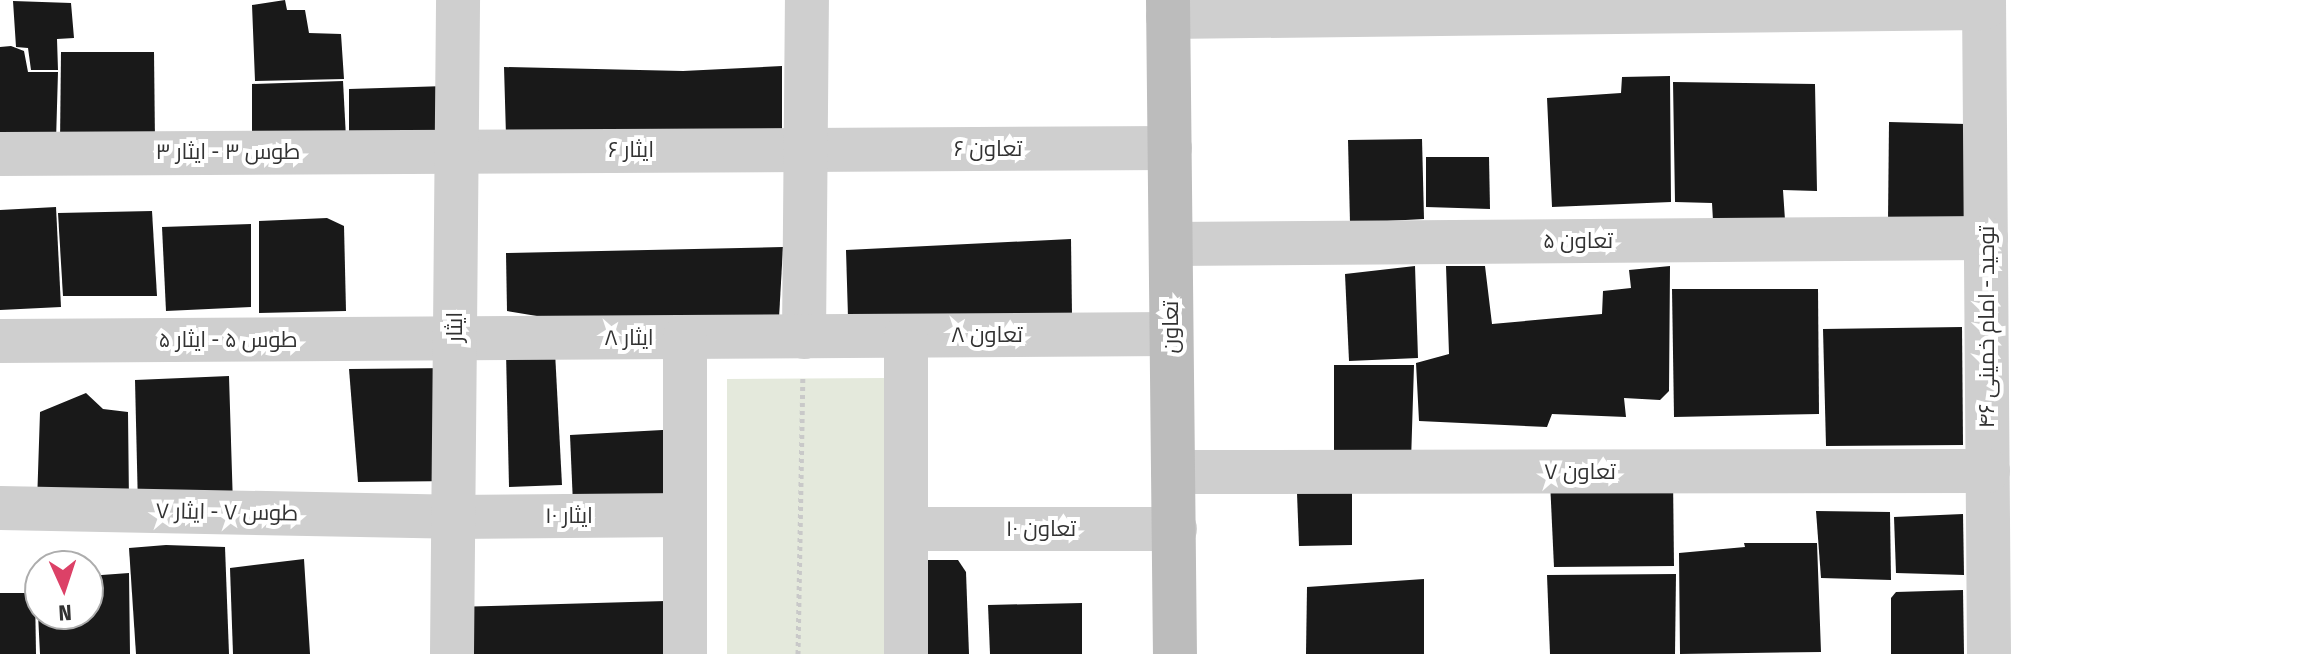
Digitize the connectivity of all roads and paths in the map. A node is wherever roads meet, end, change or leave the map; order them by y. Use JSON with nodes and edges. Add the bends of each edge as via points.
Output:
{"nodes":[{"id":1,"x":458,"y":0,"type":"edge"},
{"id":2,"x":807,"y":0,"type":"edge"},
{"id":3,"x":1984,"y":4,"type":"edge"},
{"id":4,"x":1168,"y":8,"type":"edge"},
{"id":5,"x":1170,"y":148,"type":"junction"},
{"id":6,"x":805,"y":149,"type":"junction"},
{"id":7,"x":456,"y":151,"type":"junction"},
{"id":8,"x":0,"y":154,"type":"edge"},
{"id":9,"x":1986,"y":238,"type":"junction"},
{"id":10,"x":1171,"y":244,"type":"junction"},
{"id":11,"x":1171,"y":334,"type":"junction"},
{"id":12,"x":906,"y":336,"type":"junction"},
{"id":13,"x":685,"y":337,"type":"junction"},
{"id":14,"x":804,"y":337,"type":"junction"},
{"id":15,"x":455,"y":338,"type":"junction"},
{"id":16,"x":0,"y":341,"type":"edge"},
{"id":17,"x":1988,"y":471,"type":"junction"},
{"id":18,"x":1173,"y":472,"type":"junction"},
{"id":19,"x":0,"y":508,"type":"edge"},
{"id":20,"x":684,"y":515,"type":"junction"},
{"id":21,"x":453,"y":517,"type":"junction"},
{"id":22,"x":908,"y":529,"type":"junction"},
{"id":23,"x":1175,"y":529,"type":"junction"},
{"id":24,"x":452,"y":654,"type":"edge"},
{"id":25,"x":685,"y":654,"type":"edge"},
{"id":26,"x":798,"y":654,"type":"edge"},
{"id":27,"x":906,"y":654,"type":"edge"},
{"id":28,"x":1175,"y":654,"type":"edge"},
{"id":29,"x":1989,"y":654,"type":"edge"}],
"edges":[{"from":1,"to":7,"type":"street","name":"ایثار"},
{"from":2,"to":6,"type":"street"},
{"from":3,"to":4,"type":"street"},
{"from":3,"to":9,"type":"street","name":"توحید - امام خمینی ۴۶"},
{"from":4,"to":5,"type":"main road","name":"تعاون"},
{"from":5,"to":6,"type":"street","name":"تعاون ۶"},
{"from":5,"to":10,"type":"main road","name":"تعاون"},
{"from":6,"to":7,"type":"street","name":"ایثار ۶"},
{"from":6,"to":14,"type":"street"},
{"from":7,"to":8,"type":"street","name":"طوس ۳ - ایثار ۳"},
{"from":7,"to":15,"type":"street","name":"ایثار"},
{"from":9,"to":10,"type":"street","name":"تعاون ۵"},
{"from":9,"to":17,"type":"street","name":"توحید - امام خمینی ۴۶"},
{"from":10,"to":11,"type":"main road","name":"تعاون"},
{"from":11,"to":12,"type":"street","name":"تعاون ۸"},
{"from":11,"to":18,"type":"main road","name":"تعاون"},
{"from":12,"to":14,"type":"street","name":"تعاون ۸"},
{"from":12,"to":22,"type":"street"},
{"from":13,"to":14,"type":"street","name":"ایثار ۸"},
{"from":13,"to":15,"type":"street","name":"ایثار ۸"},
{"from":13,"to":20,"type":"street"},
{"from":14,"to":26,"type":"path"},
{"from":15,"to":16,"type":"street","name":"طوس ۵ - ایثار ۵"},
{"from":15,"to":21,"type":"street","name":"ایثار"},
{"from":17,"to":18,"type":"street","name":"تعاون ۷"},
{"from":17,"to":29,"type":"street","name":"توحید - امام خمینی ۴۶"},
{"from":18,"to":23,"type":"main road","name":"تعاون"},
{"from":19,"to":21,"type":"street","name":"طوس ۷ - ایثار ۷"},
{"from":20,"to":21,"type":"street","name":"ایثار ۱۰"},
{"from":20,"to":25,"type":"street"},
{"from":21,"to":24,"type":"street","name":"ایثار"},
{"from":22,"to":23,"type":"street","name":"تعاون ۱۰"},
{"from":22,"to":27,"type":"street"},
{"from":23,"to":28,"type":"main road","name":"تعاون"}]}
